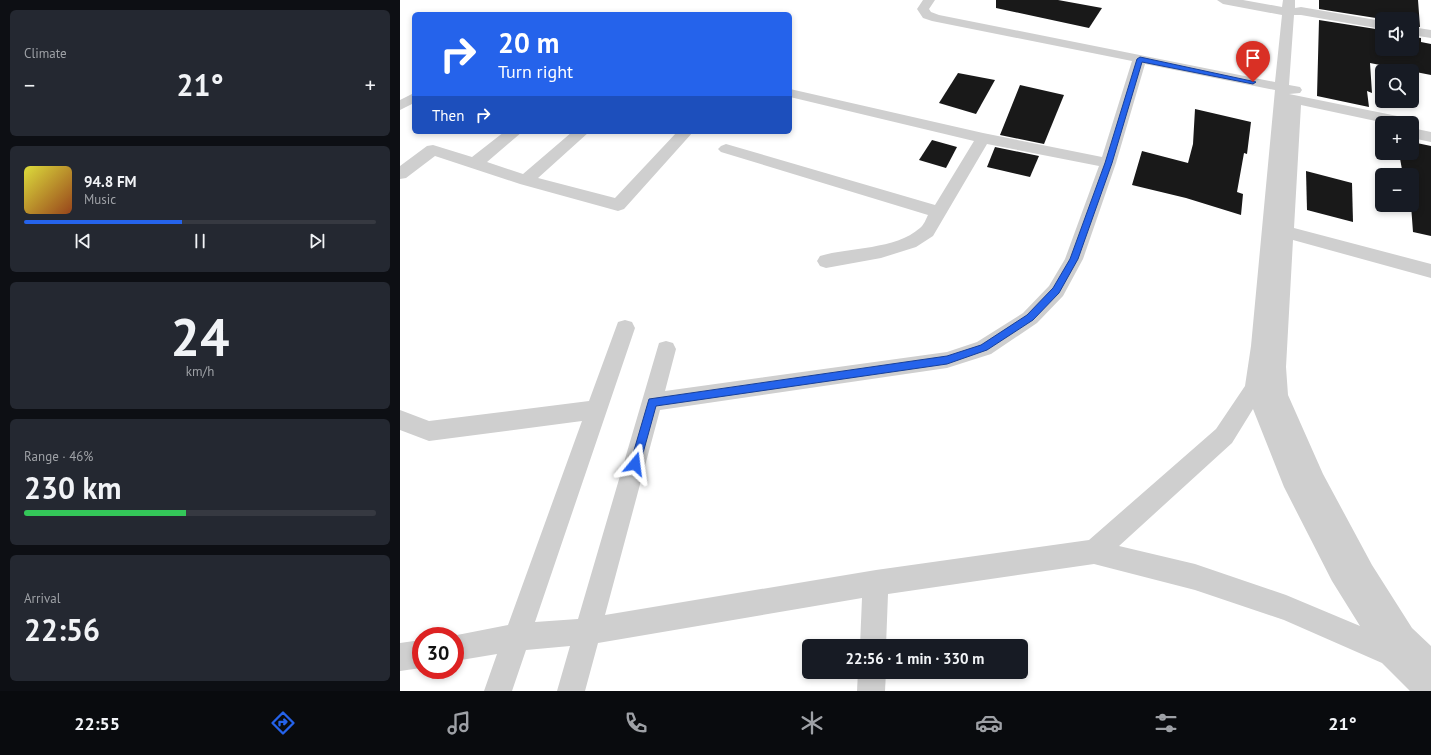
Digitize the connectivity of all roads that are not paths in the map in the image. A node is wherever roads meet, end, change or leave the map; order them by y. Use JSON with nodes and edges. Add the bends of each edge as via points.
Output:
{"nodes":[{"id":1,"x":930,"y":0,"type":"edge"},
{"id":2,"x":1223,"y":0,"type":"edge"},
{"id":3,"x":1295,"y":6,"type":"edge"},
{"id":4,"x":1375,"y":23,"type":"edge"},
{"id":5,"x":1419,"y":32,"type":"edge"},
{"id":6,"x":1431,"y":34,"type":"edge"},
{"id":7,"x":1140,"y":59,"type":"junction"},
{"id":8,"x":792,"y":94,"type":"edge"},
{"id":9,"x":412,"y":98,"type":"edge"},
{"id":10,"x":1288,"y":98,"type":"junction"},
{"id":11,"x":400,"y":106,"type":"edge"},
{"id":12,"x":1375,"y":116,"type":"edge"},
{"id":13,"x":1375,"y":124,"type":"edge"},
{"id":14,"x":1419,"y":125,"type":"edge"},
{"id":15,"x":1431,"y":128,"type":"edge"},
{"id":16,"x":511,"y":134,"type":"edge"},
{"id":17,"x":579,"y":134,"type":"edge"},
{"id":18,"x":683,"y":134,"type":"edge"},
{"id":19,"x":1419,"y":134,"type":"edge"},
{"id":20,"x":1431,"y":137,"type":"edge"},
{"id":21,"x":983,"y":138,"type":"junction"},
{"id":22,"x":726,"y":149,"type":"dead end"},
{"id":23,"x":475,"y":163,"type":"junction"},
{"id":24,"x":1108,"y":163,"type":"junction"},
{"id":25,"x":400,"y":174,"type":"edge"},
{"id":26,"x":526,"y":180,"type":"junction"},
{"id":27,"x":938,"y":212,"type":"junction"},
{"id":28,"x":1278,"y":230,"type":"junction"},
{"id":29,"x":826,"y":261,"type":"dead end"},
{"id":30,"x":1431,"y":271,"type":"edge"},
{"id":31,"x":625,"y":328,"type":"dead end"},
{"id":32,"x":666,"y":349,"type":"dead end"},
{"id":33,"x":1254,"y":388,"type":"junction"},
{"id":34,"x":1277,"y":395,"type":"junction"},
{"id":35,"x":652,"y":402,"type":"junction"},
{"id":36,"x":595,"y":410,"type":"junction"},
{"id":37,"x":400,"y":420,"type":"edge"},
{"id":38,"x":1094,"y":552,"type":"junction"},
{"id":39,"x":876,"y":583,"type":"junction"},
{"id":40,"x":588,"y":632,"type":"junction"},
{"id":41,"x":518,"y":637,"type":"junction"},
{"id":42,"x":873,"y":639,"type":"edge"},
{"id":43,"x":1397,"y":645,"type":"junction"},
{"id":44,"x":464,"y":646,"type":"edge"},
{"id":45,"x":412,"y":655,"type":"edge"},
{"id":46,"x":400,"y":657,"type":"edge"},
{"id":47,"x":1431,"y":665,"type":"edge"},
{"id":48,"x":872,"y":679,"type":"edge"},
{"id":49,"x":498,"y":691,"type":"edge"},
{"id":50,"x":571,"y":691,"type":"edge"},
{"id":51,"x":871,"y":691,"type":"edge"},
{"id":52,"x":1430,"y":691,"type":"edge"}],
"edges":[{"from":1,"to":7,"type":"street","via":[[923,9],[927,15],[936,18]]},
{"from":2,"to":3,"type":"street"},
{"from":3,"to":4,"type":"street"},
{"from":3,"to":10,"type":"street"},
{"from":5,"to":6,"type":"street"},
{"from":7,"to":10,"type":"street"},
{"from":7,"to":24,"type":"street"},
{"from":8,"to":21,"type":"street"},
{"from":9,"to":11,"type":"street"},
{"from":10,"to":12,"type":"street"},
{"from":10,"to":13,"type":"street"},
{"from":10,"to":28,"type":"street"},
{"from":14,"to":15,"type":"street"},
{"from":16,"to":23,"type":"street"},
{"from":17,"to":26,"type":"street"},
{"from":18,"to":26,"type":"street","via":[[618,205]]},
{"from":19,"to":20,"type":"street"},
{"from":21,"to":24,"type":"street"},
{"from":21,"to":27,"type":"street"},
{"from":22,"to":27,"type":"street"},
{"from":23,"to":25,"type":"street","via":[[432,150]]},
{"from":23,"to":26,"type":"street"},
{"from":24,"to":35,"type":"street","via":[[1074,259],[1056,290],[1030,318],[984,348],[947,360]]},
{"from":27,"to":29,"type":"street","via":[[927,232],[910,242],[881,251]]},
{"from":28,"to":30,"type":"street"},
{"from":28,"to":33,"type":"street"},
{"from":28,"to":34,"type":"street"},
{"from":31,"to":36,"type":"street"},
{"from":32,"to":35,"type":"street"},
{"from":33,"to":34,"type":"street"},
{"from":33,"to":38,"type":"street","via":[[1224,436]]},
{"from":33,"to":43,"type":"street","via":[[1292,479],[1341,572]]},
{"from":34,"to":43,"type":"street","via":[[1315,482]]},
{"from":35,"to":40,"type":"street"},
{"from":36,"to":37,"type":"street","via":[[429,430]]},
{"from":36,"to":41,"type":"street"},
{"from":38,"to":39,"type":"street"},
{"from":38,"to":43,"type":"street","via":[[1195,577]]},
{"from":39,"to":40,"type":"street"},
{"from":39,"to":42,"type":"street"},
{"from":40,"to":41,"type":"street"},
{"from":40,"to":50,"type":"street"},
{"from":41,"to":44,"type":"street"},
{"from":41,"to":49,"type":"street"},
{"from":43,"to":47,"type":"street"},
{"from":43,"to":52,"type":"street"},
{"from":45,"to":46,"type":"street"},
{"from":48,"to":51,"type":"street"}]}
